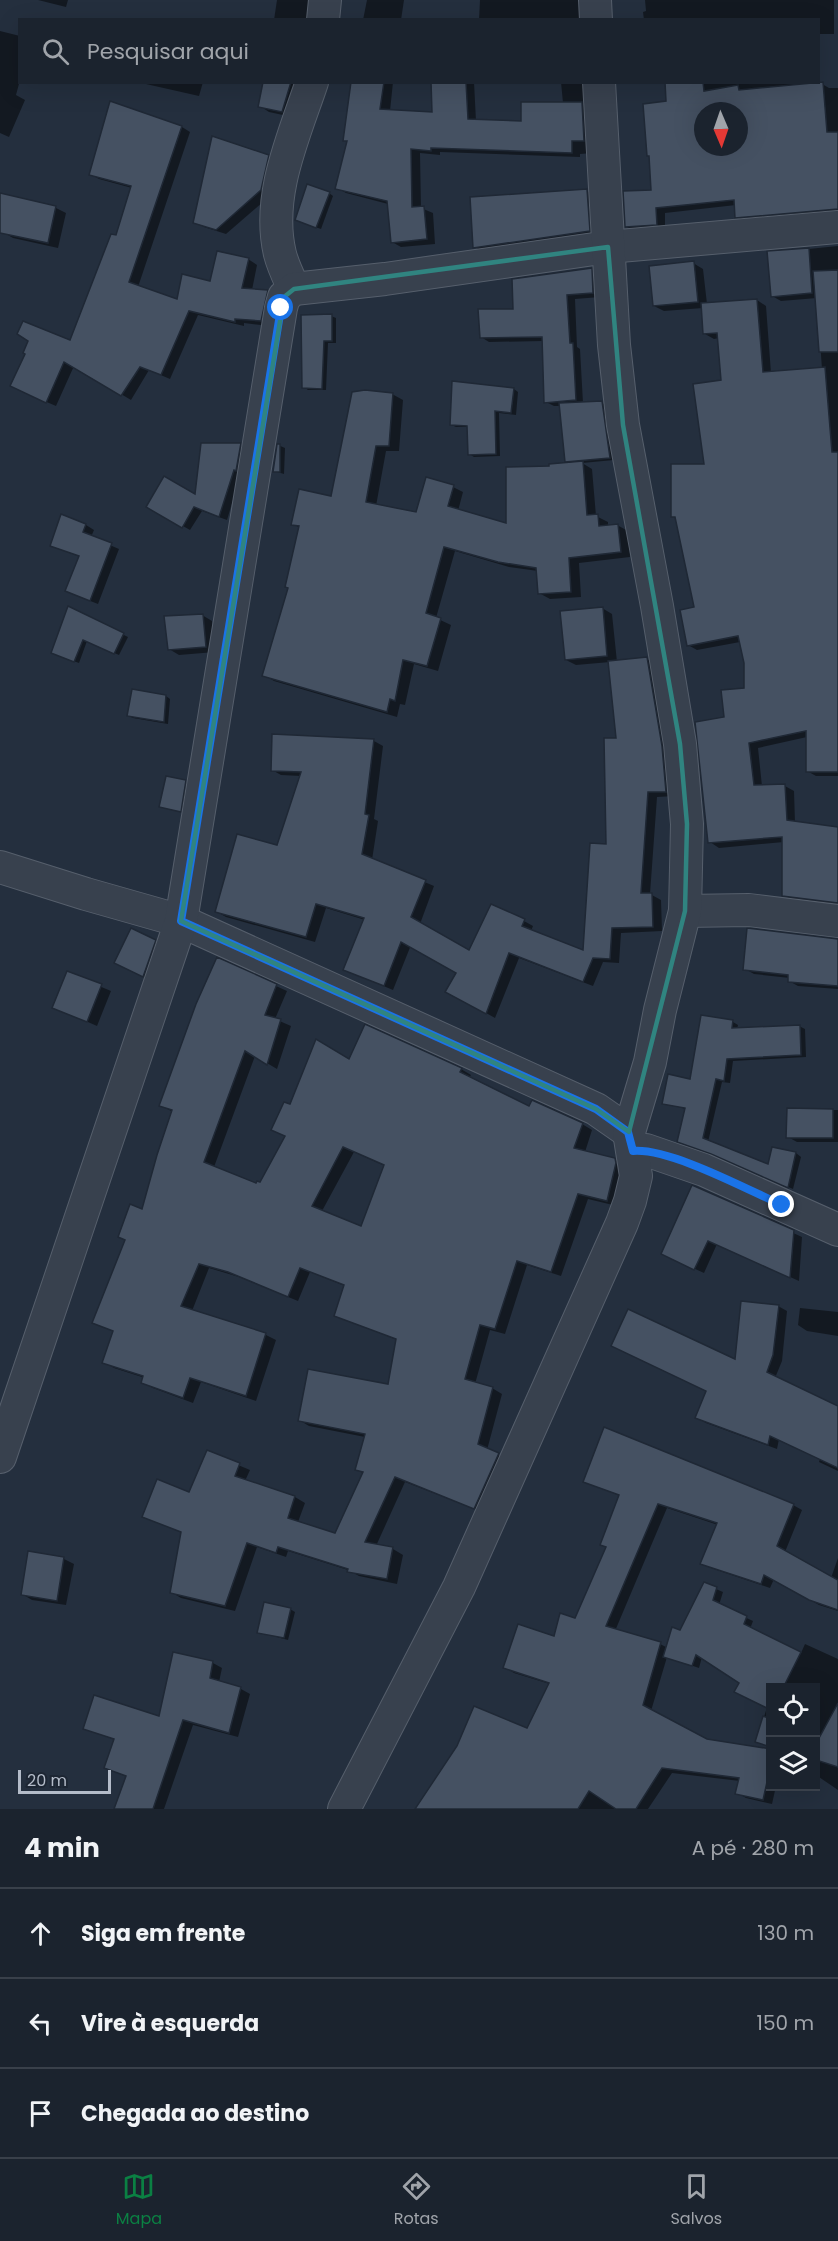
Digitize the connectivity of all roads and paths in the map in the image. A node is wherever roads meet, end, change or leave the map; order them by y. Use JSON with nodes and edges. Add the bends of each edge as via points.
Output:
{"nodes":[{"id":1,"x":326,"y":0,"type":"edge"},
{"id":2,"x":595,"y":0,"type":"edge"},
{"id":3,"x":323,"y":18,"type":"edge"},
{"id":4,"x":596,"y":18,"type":"edge"},
{"id":5,"x":311,"y":84,"type":"edge"},
{"id":6,"x":599,"y":84,"type":"edge"},
{"id":7,"x":838,"y":227,"type":"edge"},
{"id":8,"x":608,"y":247,"type":"junction"},
{"id":9,"x":294,"y":289,"type":"junction"},
{"id":10,"x":0,"y":867,"type":"edge"},
{"id":11,"x":685,"y":911,"type":"junction"},
{"id":12,"x":181,"y":921,"type":"junction"},
{"id":13,"x":838,"y":921,"type":"edge"},
{"id":14,"x":631,"y":1142,"type":"junction"},
{"id":15,"x":838,"y":1230,"type":"edge"},
{"id":16,"x":0,"y":1457,"type":"edge"},
{"id":17,"x":344,"y":1809,"type":"edge"}],
"edges":[{"from":1,"to":3,"type":"street"},
{"from":2,"to":4,"type":"street"},
{"from":5,"to":9,"type":"street","via":[[281,176],[276,214],[280,254]]},
{"from":6,"to":8,"type":"street"},
{"from":7,"to":8,"type":"street"},
{"from":8,"to":9,"type":"street"},
{"from":8,"to":11,"type":"street","via":[[623,425],[680,744],[687,824]]},
{"from":9,"to":12,"type":"street","via":[[284,297],[281,308]]},
{"from":10,"to":12,"type":"street"},
{"from":11,"to":13,"type":"street","via":[[749,909]]},
{"from":11,"to":14,"type":"street"},
{"from":12,"to":14,"type":"street","via":[[596,1109]]},
{"from":12,"to":16,"type":"street"},
{"from":14,"to":15,"type":"street"},
{"from":14,"to":17,"type":"street","via":[[636,1176],[617,1234],[459,1587]]}]}
